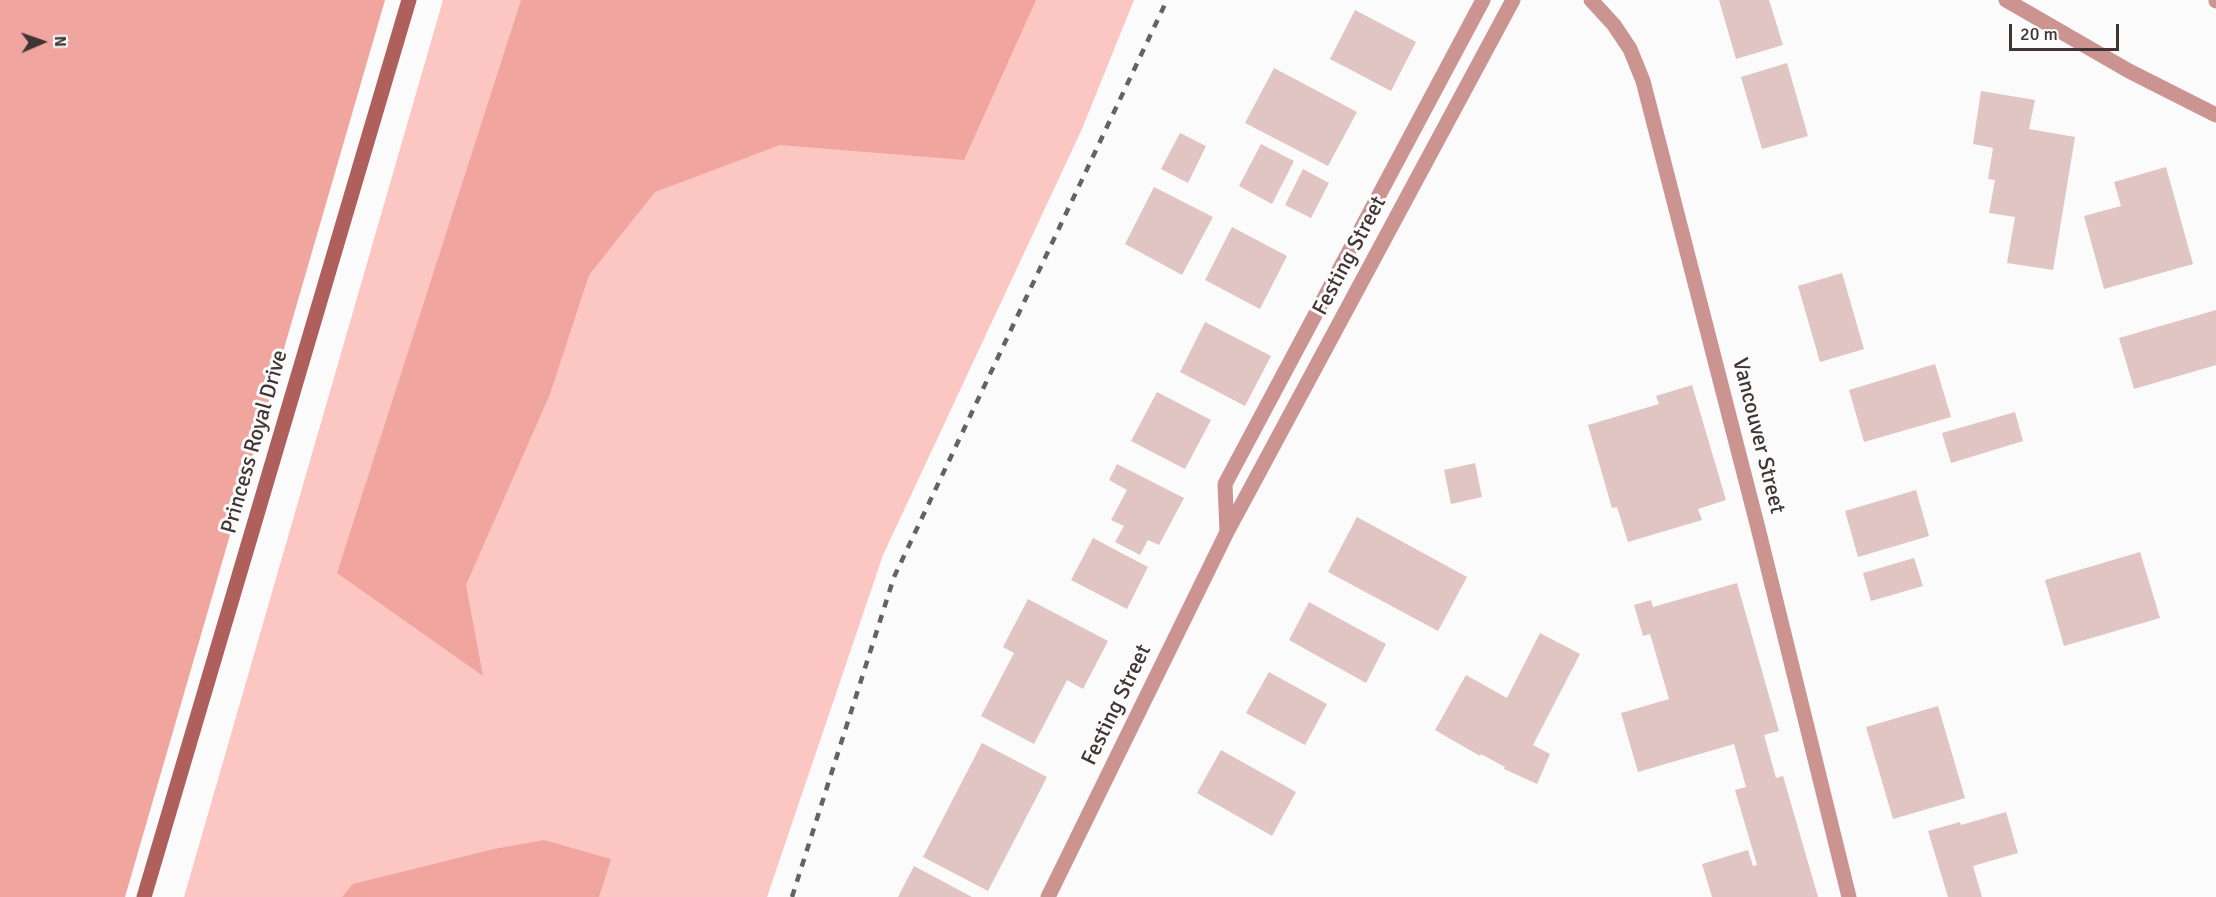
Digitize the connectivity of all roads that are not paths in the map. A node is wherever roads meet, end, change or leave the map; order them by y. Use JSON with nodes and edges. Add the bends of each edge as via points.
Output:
{"nodes":[{"id":1,"x":409,"y":0,"type":"edge"},
{"id":2,"x":1483,"y":0,"type":"edge"},
{"id":3,"x":1513,"y":0,"type":"edge"},
{"id":4,"x":1591,"y":0,"type":"edge"},
{"id":5,"x":2006,"y":0,"type":"edge"},
{"id":6,"x":2216,"y":115,"type":"edge"},
{"id":7,"x":1227,"y":532,"type":"junction"},
{"id":8,"x":144,"y":897,"type":"edge"},
{"id":9,"x":1048,"y":897,"type":"edge"},
{"id":10,"x":1849,"y":897,"type":"edge"}],
"edges":[{"from":1,"to":8,"type":"main road","name":"Princess Royal Drive"},
{"from":2,"to":7,"type":"street","name":"Festing Street","via":[[1225,484]]},
{"from":3,"to":7,"type":"street","name":"Festing Street"},
{"from":4,"to":10,"type":"street","name":"Vancouver Street","via":[[1630,49],[1643,81]]},
{"from":5,"to":6,"type":"street","via":[[2129,71]]},
{"from":7,"to":9,"type":"street","name":"Festing Street"}]}
